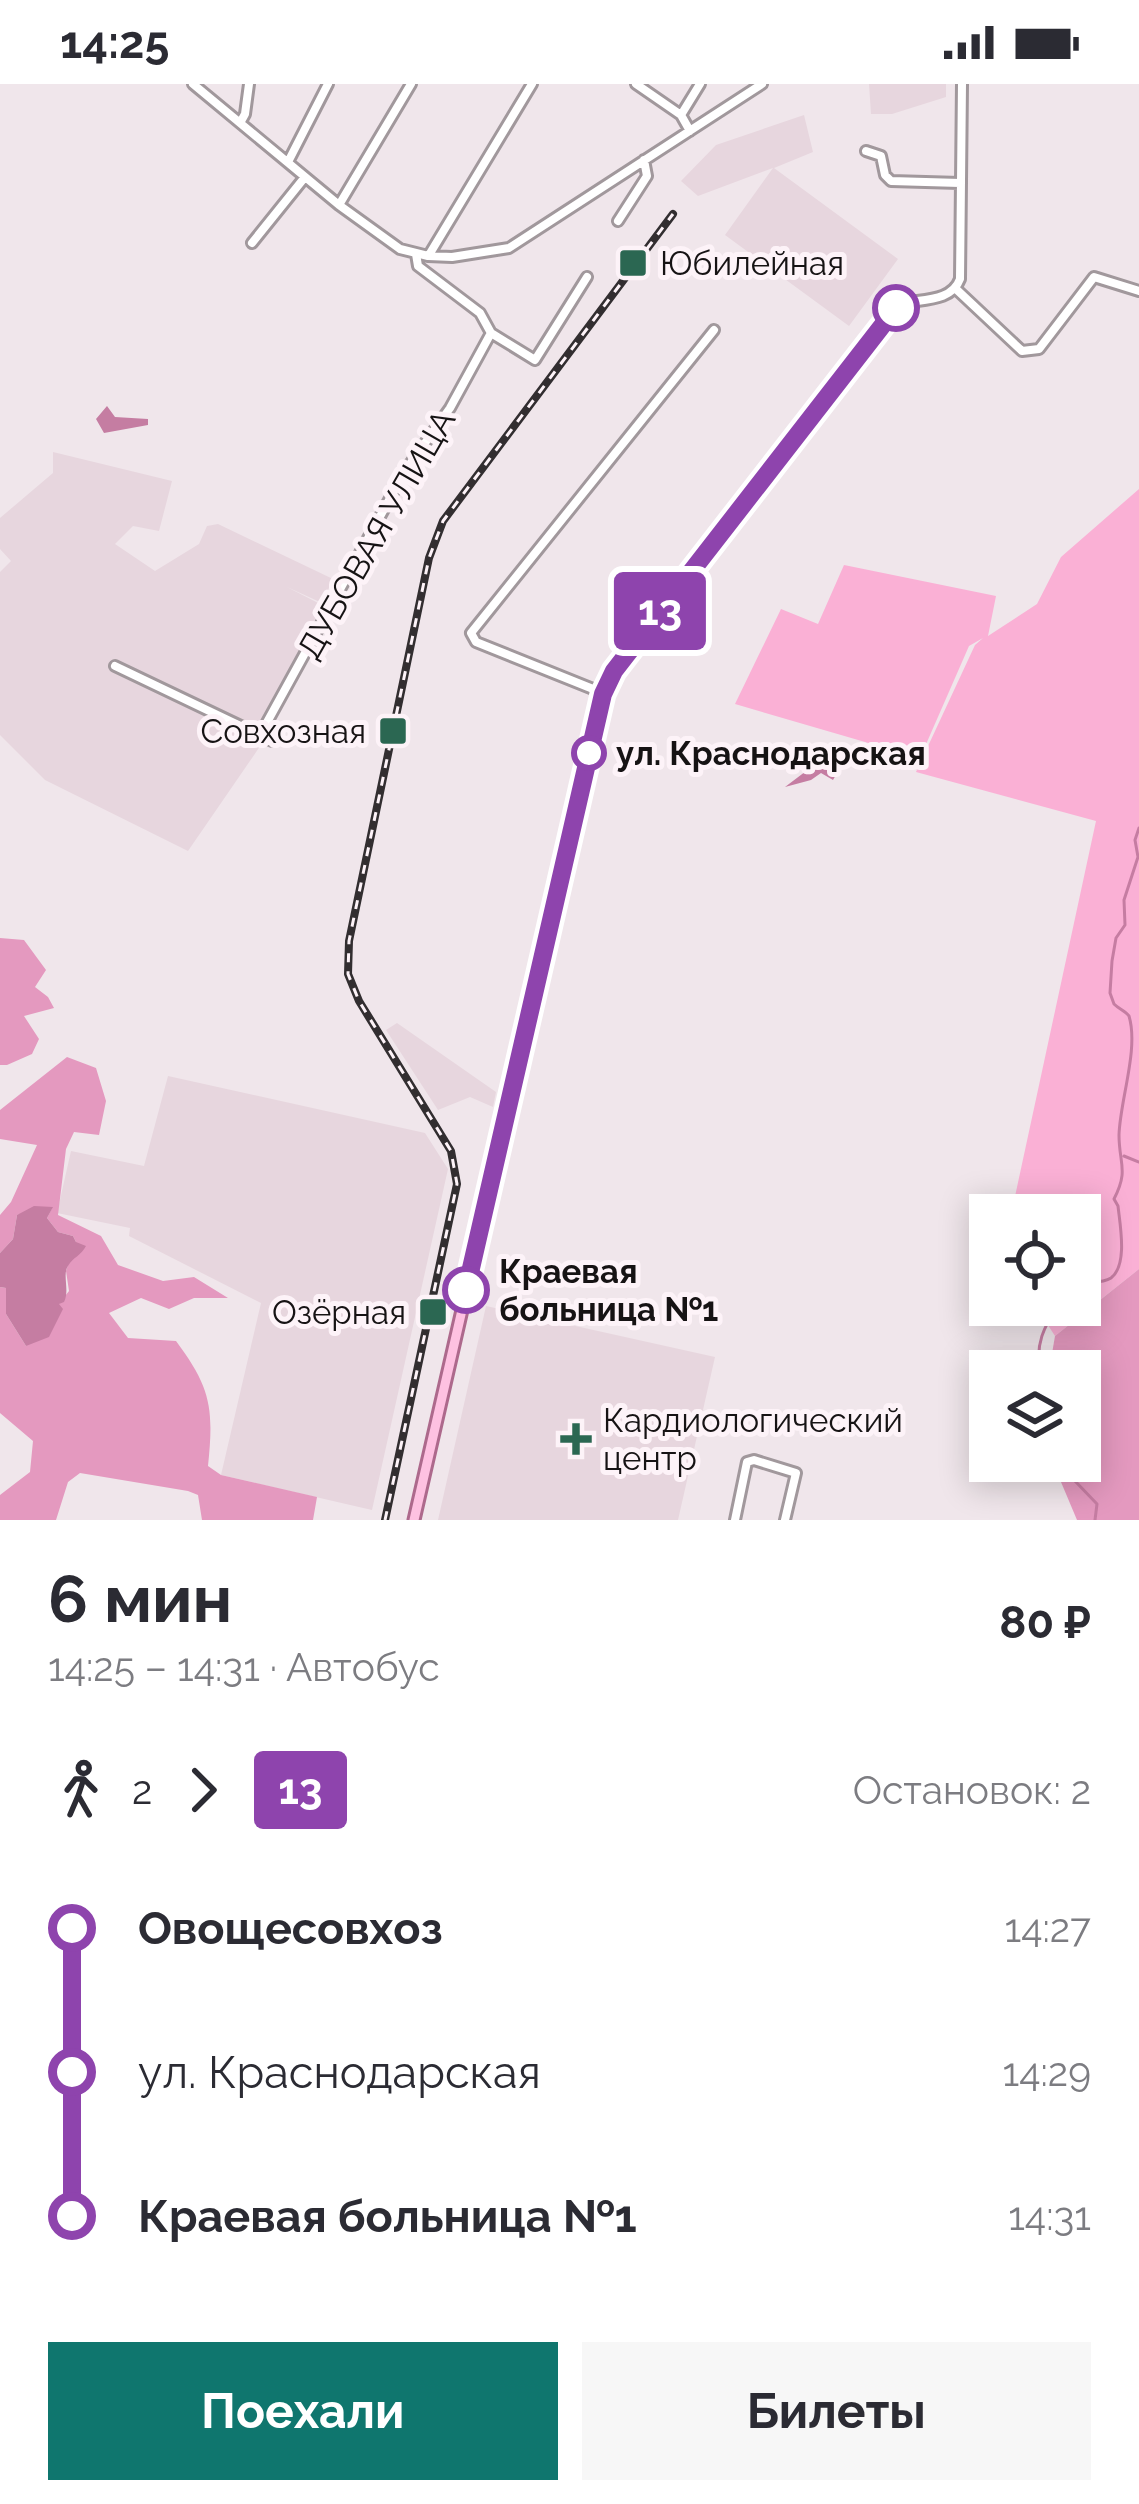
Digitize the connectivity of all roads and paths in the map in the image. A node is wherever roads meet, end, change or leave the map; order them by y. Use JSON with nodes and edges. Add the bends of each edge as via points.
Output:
{"nodes":[{"id":1,"x":193,"y":84,"type":"edge"},
{"id":2,"x":250,"y":84,"type":"edge"},
{"id":3,"x":328,"y":84,"type":"edge"},
{"id":4,"x":411,"y":84,"type":"edge"},
{"id":5,"x":532,"y":84,"type":"edge"},
{"id":6,"x":636,"y":84,"type":"edge"},
{"id":7,"x":700,"y":84,"type":"edge"},
{"id":8,"x":762,"y":84,"type":"edge"},
{"id":9,"x":962,"y":84,"type":"edge"},
{"id":10,"x":682,"y":115,"type":"junction"},
{"id":11,"x":240,"y":123,"type":"junction"},
{"id":12,"x":690,"y":131,"type":"junction"},
{"id":13,"x":866,"y":152,"type":"dead end"},
{"id":14,"x":644,"y":160,"type":"junction"},
{"id":15,"x":288,"y":162,"type":"junction"},
{"id":16,"x":305,"y":177,"type":"junction"},
{"id":17,"x":960,"y":183,"type":"junction"},
{"id":18,"x":339,"y":205,"type":"junction"},
{"id":19,"x":618,"y":221,"type":"dead end"},
{"id":20,"x":252,"y":243,"type":"dead end"},
{"id":21,"x":416,"y":254,"type":"junction"},
{"id":22,"x":428,"y":256,"type":"junction"},
{"id":23,"x":587,"y":278,"type":"dead end"},
{"id":24,"x":956,"y":290,"type":"junction"},
{"id":25,"x":1139,"y":291,"type":"edge"},
{"id":26,"x":904,"y":303,"type":"joint"},
{"id":27,"x":715,"y":330,"type":"dead end"},
{"id":28,"x":491,"y":333,"type":"junction"},
{"id":29,"x":115,"y":666,"type":"dead end"},
{"id":30,"x":603,"y":694,"type":"junction"},
{"id":31,"x":260,"y":735,"type":"junction"},
{"id":32,"x":272,"y":741,"type":"dead end"},
{"id":33,"x":414,"y":1520,"type":"edge"},
{"id":34,"x":735,"y":1520,"type":"edge"},
{"id":35,"x":785,"y":1520,"type":"edge"}],
"edges":[{"from":1,"to":11,"type":"street"},
{"from":2,"to":11,"type":"street"},
{"from":3,"to":15,"type":"street"},
{"from":4,"to":18,"type":"street"},
{"from":5,"to":22,"type":"street"},
{"from":6,"to":10,"type":"street"},
{"from":7,"to":10,"type":"street"},
{"from":8,"to":12,"type":"street"},
{"from":9,"to":17,"type":"street"},
{"from":10,"to":12,"type":"street"},
{"from":11,"to":15,"type":"street"},
{"from":12,"to":14,"type":"street"},
{"from":13,"to":17,"type":"street","via":[[881,156],[891,181]]},
{"from":14,"to":19,"type":"street","via":[[646,176]]},
{"from":14,"to":22,"type":"street","via":[[509,248]]},
{"from":15,"to":16,"type":"street"},
{"from":16,"to":18,"type":"street"},
{"from":16,"to":20,"type":"street"},
{"from":17,"to":24,"type":"street"},
{"from":18,"to":21,"type":"street"},
{"from":21,"to":22,"type":"street"},
{"from":21,"to":28,"type":"street","via":[[418,266],[480,313]]},
{"from":23,"to":28,"type":"street","via":[[535,360]]},
{"from":24,"to":25,"type":"street","via":[[1022,351],[1039,349],[1094,277]]},
{"from":24,"to":26,"type":"street"},
{"from":26,"to":30,"type":"main road"},
{"from":27,"to":30,"type":"street","via":[[471,633],[476,642]]},
{"from":28,"to":31,"type":"street","name":"ДУБОВАЯ УЛИЦА"},
{"from":29,"to":31,"type":"street"},
{"from":30,"to":33,"type":"main road"},
{"from":31,"to":32,"type":"street"},
{"from":34,"to":35,"type":"street","via":[[747,1462],[754,1460],[794,1470]]}]}
